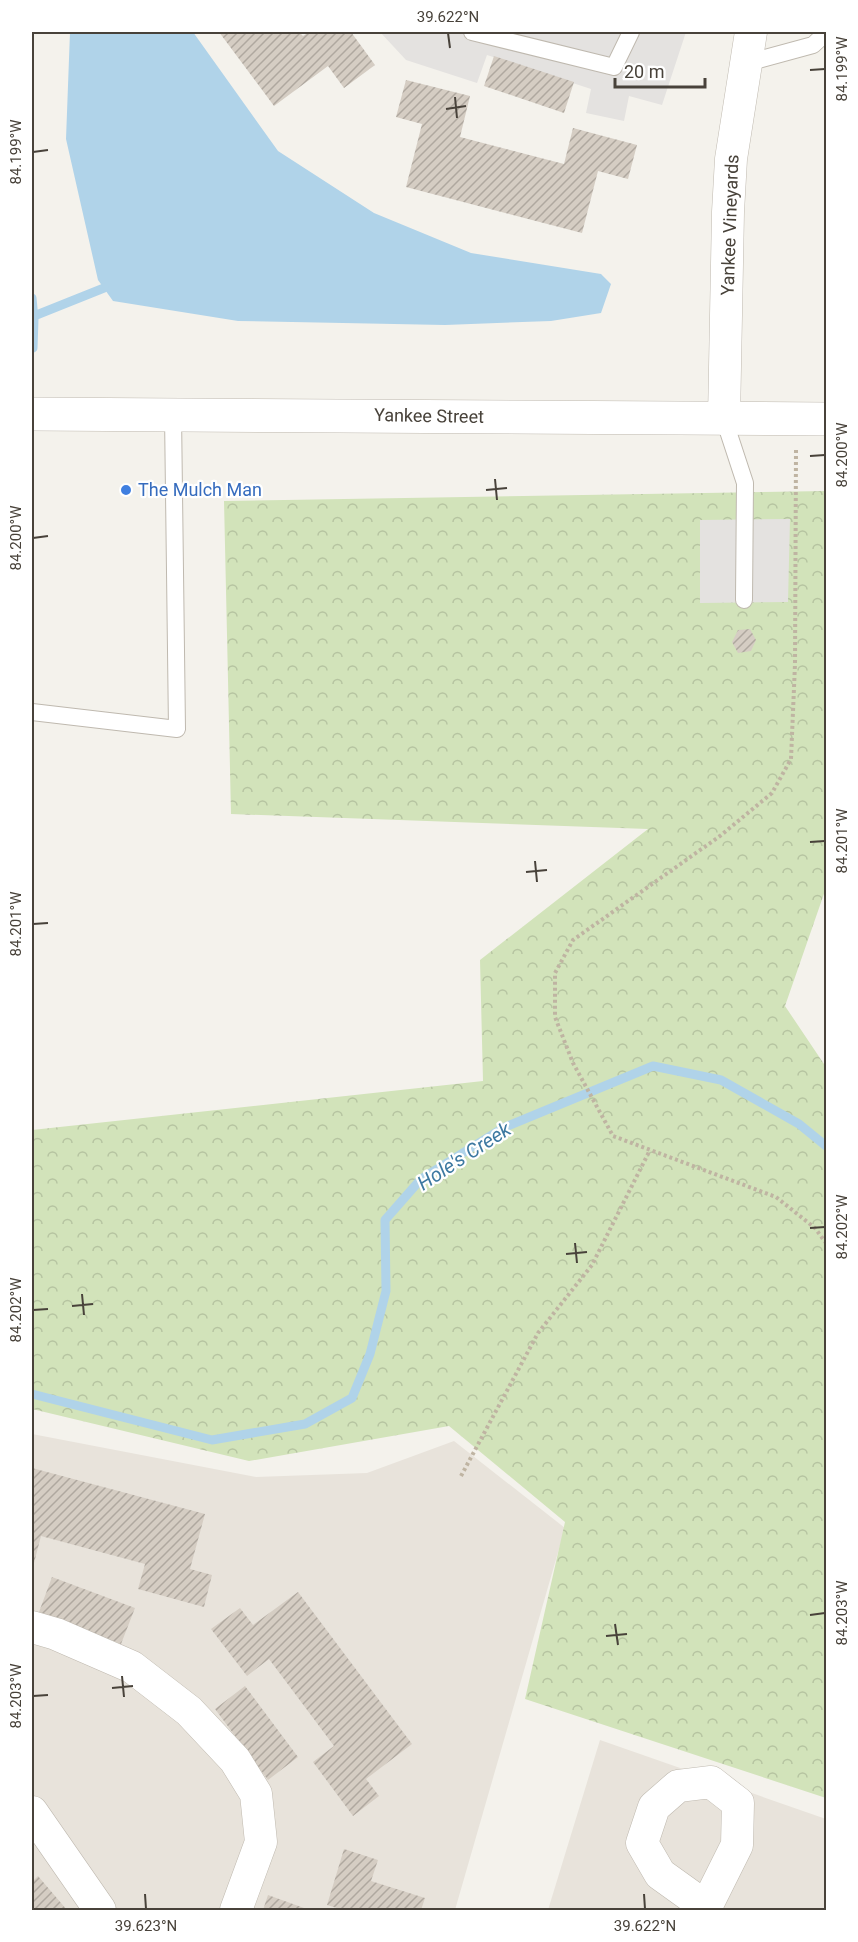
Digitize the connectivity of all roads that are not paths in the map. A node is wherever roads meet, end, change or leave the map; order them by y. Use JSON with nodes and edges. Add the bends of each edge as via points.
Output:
{"nodes":[{"id":1,"x":472,"y":32,"type":"edge"},
{"id":2,"x":631,"y":32,"type":"edge"},
{"id":3,"x":751,"y":32,"type":"edge"},
{"id":4,"x":826,"y":33,"type":"edge"},
{"id":5,"x":747,"y":63,"type":"junction"},
{"id":6,"x":32,"y":414,"type":"edge"},
{"id":7,"x":173,"y":414,"type":"junction"},
{"id":8,"x":724,"y":419,"type":"junction"},
{"id":9,"x":812,"y":420,"type":"edge"},
{"id":10,"x":744,"y":600,"type":"dead end"},
{"id":11,"x":32,"y":712,"type":"edge"},
{"id":12,"x":32,"y":1627,"type":"edge"},
{"id":13,"x":32,"y":1812,"type":"edge"},
{"id":14,"x":100,"y":1911,"type":"edge"},
{"id":15,"x":236,"y":1911,"type":"edge"}],
"edges":[{"from":1,"to":2,"type":"lane","via":[[614,67]]},
{"from":3,"to":5,"type":"street","name":"Yankee Vineyards"},
{"from":4,"to":5,"type":"lane","via":[[813,45]]},
{"from":5,"to":8,"type":"street","name":"Yankee Vineyards","via":[[731,159]]},
{"from":6,"to":7,"type":"street","name":"Yankee Street"},
{"from":7,"to":8,"type":"street","name":"Yankee Street"},
{"from":7,"to":11,"type":"lane","via":[[177,729]]},
{"from":8,"to":9,"type":"street","name":"Yankee Street"},
{"from":8,"to":10,"type":"lane","via":[[744,483]]},
{"from":12,"to":15,"type":"street","via":[[132,1666],[189,1711],[235,1760],[256,1794],[261,1842]]},
{"from":13,"to":14,"type":"street"}]}
